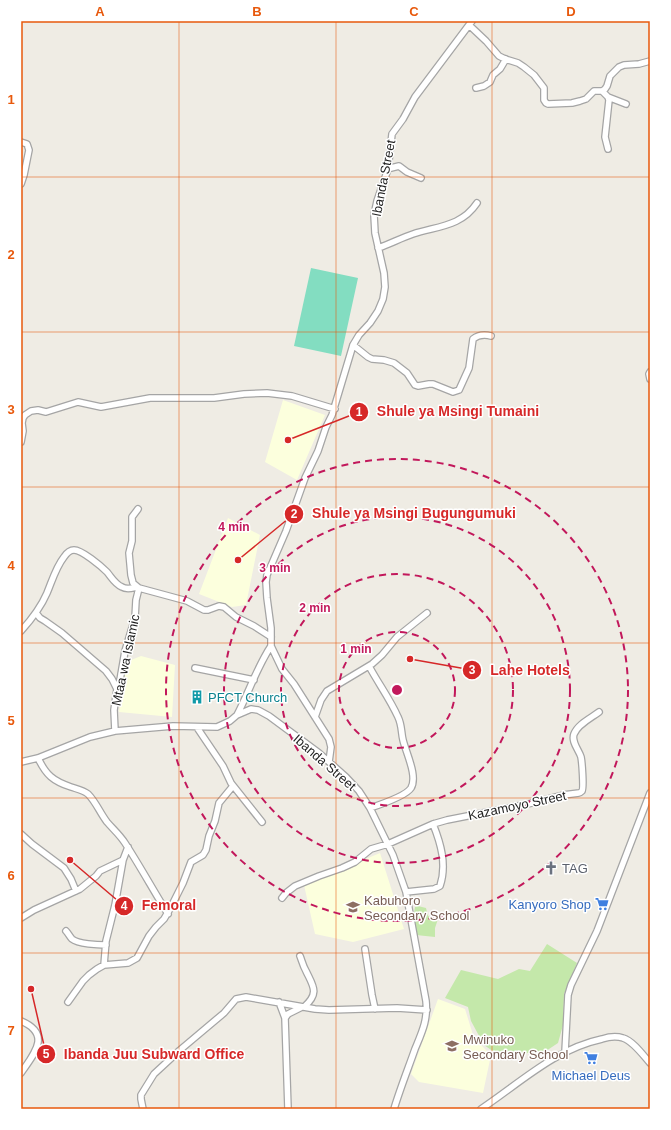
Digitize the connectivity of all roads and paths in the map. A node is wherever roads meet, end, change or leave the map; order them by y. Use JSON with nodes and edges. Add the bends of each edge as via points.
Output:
{"nodes":[{"id":1,"x":471,"y":23,"type":"edge"},
{"id":2,"x":496,"y":52,"type":"junction"},
{"id":3,"x":506,"y":59,"type":"junction"},
{"id":4,"x":650,"y":61,"type":"edge"},
{"id":5,"x":502,"y":66,"type":"junction"},
{"id":6,"x":476,"y":88,"type":"dead end"},
{"id":7,"x":602,"y":91,"type":"junction"},
{"id":8,"x":608,"y":97,"type":"junction"},
{"id":9,"x":626,"y":104,"type":"dead end"},
{"id":10,"x":21,"y":142,"type":"edge"},
{"id":11,"x":608,"y":149,"type":"dead end"},
{"id":12,"x":388,"y":170,"type":"junction"},
{"id":13,"x":421,"y":178,"type":"dead end"},
{"id":14,"x":21,"y":184,"type":"edge"},
{"id":15,"x":478,"y":203,"type":"dead end"},
{"id":16,"x":378,"y":248,"type":"junction"},
{"id":17,"x":491,"y":336,"type":"dead end"},
{"id":18,"x":353,"y":345,"type":"junction"},
{"id":19,"x":650,"y":372,"type":"edge"},
{"id":20,"x":650,"y":379,"type":"edge"},
{"id":21,"x":335,"y":409,"type":"junction"},
{"id":22,"x":21,"y":442,"type":"edge"},
{"id":23,"x":138,"y":509,"type":"dead end"},
{"id":24,"x":138,"y":588,"type":"junction"},
{"id":25,"x":36,"y":613,"type":"junction"},
{"id":26,"x":427,"y":613,"type":"dead end"},
{"id":27,"x":21,"y":631,"type":"edge"},
{"id":28,"x":271,"y":637,"type":"junction"},
{"id":29,"x":271,"y":646,"type":"junction"},
{"id":30,"x":368,"y":666,"type":"junction"},
{"id":31,"x":195,"y":668,"type":"dead end"},
{"id":32,"x":254,"y":680,"type":"junction"},
{"id":33,"x":117,"y":689,"type":"junction"},
{"id":34,"x":599,"y":712,"type":"dead end"},
{"id":35,"x":237,"y":714,"type":"junction"},
{"id":36,"x":315,"y":717,"type":"junction"},
{"id":37,"x":198,"y":727,"type":"junction"},
{"id":38,"x":115,"y":731,"type":"junction"},
{"id":39,"x":38,"y":758,"type":"junction"},
{"id":40,"x":21,"y":762,"type":"edge"},
{"id":41,"x":329,"y":762,"type":"junction"},
{"id":42,"x":233,"y":786,"type":"junction"},
{"id":43,"x":650,"y":793,"type":"edge"},
{"id":44,"x":370,"y":808,"type":"junction"},
{"id":45,"x":262,"y":822,"type":"dead end"},
{"id":46,"x":434,"y":824,"type":"junction"},
{"id":47,"x":21,"y":834,"type":"edge"},
{"id":48,"x":388,"y":844,"type":"junction"},
{"id":49,"x":128,"y":847,"type":"junction"},
{"id":50,"x":123,"y":860,"type":"junction"},
{"id":51,"x":76,"y":891,"type":"junction"},
{"id":52,"x":406,"y":892,"type":"junction"},
{"id":53,"x":282,"y":898,"type":"dead end"},
{"id":54,"x":168,"y":914,"type":"junction"},
{"id":55,"x":21,"y":918,"type":"edge"},
{"id":56,"x":66,"y":931,"type":"dead end"},
{"id":57,"x":106,"y":945,"type":"junction"},
{"id":58,"x":365,"y":949,"type":"dead end"},
{"id":59,"x":300,"y":956,"type":"dead end"},
{"id":60,"x":104,"y":965,"type":"junction"},
{"id":61,"x":68,"y":1002,"type":"dead end"},
{"id":62,"x":279,"y":1002,"type":"junction"},
{"id":63,"x":303,"y":1007,"type":"junction"},
{"id":64,"x":376,"y":1009,"type":"junction"},
{"id":65,"x":427,"y":1010,"type":"junction"},
{"id":66,"x":284,"y":1018,"type":"junction"},
{"id":67,"x":21,"y":1021,"type":"edge"},
{"id":68,"x":565,"y":1052,"type":"junction"},
{"id":69,"x":650,"y":1063,"type":"edge"},
{"id":70,"x":21,"y":1074,"type":"edge"},
{"id":71,"x":143,"y":1109,"type":"edge"},
{"id":72,"x":288,"y":1109,"type":"edge"},
{"id":73,"x":394,"y":1109,"type":"edge"},
{"id":74,"x":481,"y":1109,"type":"edge"}],
"edges":[{"from":1,"to":2,"type":"street"},
{"from":1,"to":12,"type":"street","name":"Ibanda Street","via":[[418,93],[392,134]]},
{"from":2,"to":3,"type":"street"},
{"from":2,"to":5,"type":"street"},
{"from":3,"to":5,"type":"street"},
{"from":3,"to":7,"type":"street","via":[[524,66],[534,75],[544,88],[544,100],[548,104],[577,102],[586,99],[594,91]]},
{"from":4,"to":7,"type":"street","via":[[619,67],[610,76],[607,86]]},
{"from":5,"to":6,"type":"street","via":[[490,82]]},
{"from":7,"to":8,"type":"street"},
{"from":8,"to":9,"type":"street"},
{"from":8,"to":11,"type":"street","via":[[605,137]]},
{"from":10,"to":14,"type":"street","via":[[29,148]]},
{"from":12,"to":13,"type":"street","via":[[399,166]]},
{"from":12,"to":16,"type":"street","name":"Ibanda Street","via":[[374,215]]},
{"from":15,"to":16,"type":"street","via":[[469,213],[453,223],[412,234]]},
{"from":16,"to":18,"type":"street","name":"Ibanda Street","via":[[385,287],[383,299],[370,324]]},
{"from":17,"to":18,"type":"street","via":[[486,334],[473,339],[469,368],[459,390],[453,392],[433,384],[415,385],[407,373],[394,363],[372,359]]},
{"from":18,"to":21,"type":"street","name":"Ibanda Street"},
{"from":19,"to":20,"type":"street"},
{"from":21,"to":22,"type":"street","via":[[292,396],[267,393],[214,398],[150,398],[101,407],[78,402],[46,412],[31,411],[25,415]]},
{"from":21,"to":28,"type":"street","name":"Ibanda Street","via":[[267,575],[266,594]]},
{"from":23,"to":24,"type":"street","via":[[132,517],[129,558],[133,583]]},
{"from":24,"to":25,"type":"street","via":[[121,587],[91,559],[74,550],[63,558]]},
{"from":24,"to":28,"type":"street","via":[[187,600],[204,610],[224,607]]},
{"from":24,"to":33,"type":"street","name":"Mtaa wa Islamic","via":[[135,618]]},
{"from":25,"to":27,"type":"street"},
{"from":25,"to":33,"type":"street","via":[[106,671]]},
{"from":26,"to":30,"type":"street","via":[[397,637],[382,655]]},
{"from":28,"to":29,"type":"street","name":"Ibanda Street"},
{"from":29,"to":32,"type":"street"},
{"from":29,"to":36,"type":"street","via":[[282,669]]},
{"from":30,"to":36,"type":"street","via":[[327,691]]},
{"from":30,"to":44,"type":"street","via":[[401,722],[413,778],[407,792]]},
{"from":31,"to":32,"type":"street"},
{"from":32,"to":35,"type":"street"},
{"from":33,"to":38,"type":"street","name":"Mtaa wa Islamic"},
{"from":34,"to":46,"type":"street","name":"Kazamoyo Street","via":[[587,719],[573,736],[582,762],[580,793]]},
{"from":35,"to":37,"type":"street","name":"Ibanda Street","via":[[230,721],[217,727]]},
{"from":35,"to":41,"type":"street","name":"Ibanda Street","via":[[251,709],[258,710],[280,723]]},
{"from":36,"to":41,"type":"street","via":[[330,743]]},
{"from":37,"to":38,"type":"street","name":"Ibanda Street","via":[[173,726]]},
{"from":37,"to":42,"type":"street"},
{"from":38,"to":39,"type":"street","name":"Ibanda Street","via":[[83,739]]},
{"from":39,"to":40,"type":"street","name":"Ibanda Street"},
{"from":39,"to":49,"type":"street","via":[[47,773],[59,783],[88,794]]},
{"from":41,"to":44,"type":"street","name":"Ibanda Street","via":[[346,777]]},
{"from":42,"to":45,"type":"street"},
{"from":42,"to":54,"type":"street","via":[[219,803],[203,856],[191,862]]},
{"from":43,"to":68,"type":"street","via":[[597,931],[568,995]]},
{"from":44,"to":48,"type":"street","name":"Ibanda Street"},
{"from":46,"to":48,"type":"street","name":"Kazamoyo Street"},
{"from":46,"to":52,"type":"street","via":[[443,859],[440,886]]},
{"from":47,"to":51,"type":"street","via":[[64,868]]},
{"from":48,"to":52,"type":"street","name":"Ibanda Street"},
{"from":48,"to":53,"type":"street","name":"Kazamoyo Street","via":[[371,849],[355,862],[342,868],[295,886]]},
{"from":49,"to":50,"type":"street"},
{"from":49,"to":54,"type":"street"},
{"from":50,"to":51,"type":"street","via":[[100,871]]},
{"from":50,"to":57,"type":"street"},
{"from":51,"to":55,"type":"street"},
{"from":52,"to":65,"type":"street","name":"Ibanda Street"},
{"from":54,"to":60,"type":"street","via":[[149,936],[137,958],[128,963]]},
{"from":56,"to":57,"type":"street","via":[[76,941]]},
{"from":57,"to":60,"type":"street"},
{"from":58,"to":64,"type":"street"},
{"from":59,"to":63,"type":"street","via":[[314,988],[314,996]]},
{"from":60,"to":61,"type":"street","via":[[89,975]]},
{"from":62,"to":63,"type":"street"},
{"from":62,"to":66,"type":"street"},
{"from":62,"to":71,"type":"street","via":[[246,997],[236,999],[224,1013],[154,1074],[141,1094]]},
{"from":63,"to":64,"type":"street","via":[[329,1010]]},
{"from":63,"to":66,"type":"street"},
{"from":64,"to":65,"type":"street"},
{"from":65,"to":73,"type":"street","name":"Ibanda Street","via":[[423,1030]]},
{"from":66,"to":72,"type":"street"},
{"from":67,"to":70,"type":"street","via":[[36,1030],[39,1040]]},
{"from":68,"to":69,"type":"street","via":[[590,1041],[609,1037],[623,1038],[637,1048]]},
{"from":68,"to":74,"type":"street"}]}
